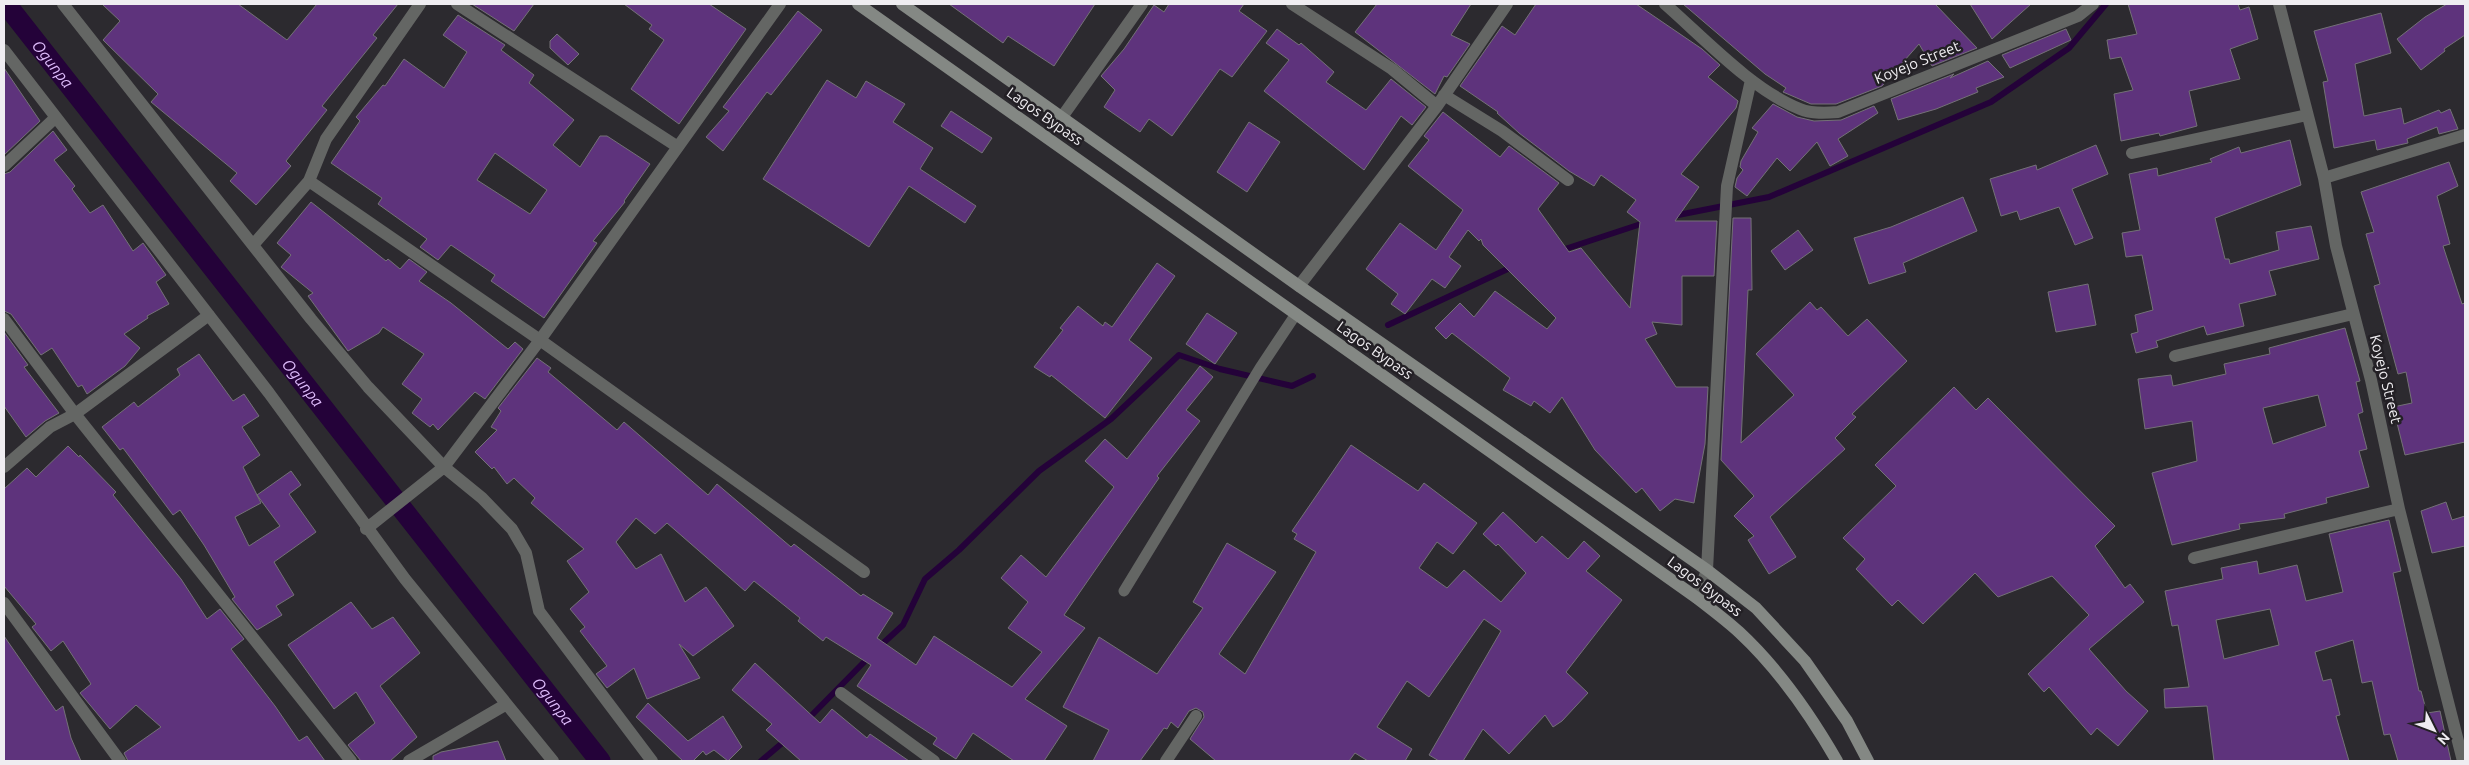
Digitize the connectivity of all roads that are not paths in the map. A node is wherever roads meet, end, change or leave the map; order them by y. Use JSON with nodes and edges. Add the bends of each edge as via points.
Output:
{"nodes":[{"id":1,"x":63,"y":4,"type":"edge"},
{"id":2,"x":420,"y":4,"type":"edge"},
{"id":3,"x":457,"y":4,"type":"edge"},
{"id":4,"x":780,"y":4,"type":"edge"},
{"id":5,"x":858,"y":4,"type":"edge"},
{"id":6,"x":902,"y":4,"type":"edge"},
{"id":7,"x":1142,"y":4,"type":"edge"},
{"id":8,"x":1292,"y":4,"type":"edge"},
{"id":9,"x":1507,"y":4,"type":"edge"},
{"id":10,"x":1665,"y":4,"type":"edge"},
{"id":11,"x":2093,"y":4,"type":"edge"},
{"id":12,"x":2279,"y":4,"type":"edge"},
{"id":13,"x":4,"y":50,"type":"edge"},
{"id":14,"x":1751,"y":80,"type":"junction"},
{"id":15,"x":1441,"y":100,"type":"junction"},
{"id":16,"x":2307,"y":115,"type":"junction"},
{"id":17,"x":1062,"y":117,"type":"junction"},
{"id":18,"x":56,"y":118,"type":"junction"},
{"id":19,"x":2465,"y":135,"type":"edge"},
{"id":20,"x":678,"y":147,"type":"junction"},
{"id":21,"x":2132,"y":153,"type":"dead end"},
{"id":22,"x":4,"y":166,"type":"edge"},
{"id":23,"x":2324,"y":178,"type":"junction"},
{"id":24,"x":1568,"y":180,"type":"dead end"},
{"id":25,"x":309,"y":181,"type":"junction"},
{"id":26,"x":253,"y":245,"type":"junction"},
{"id":27,"x":1299,"y":286,"type":"junction"},
{"id":28,"x":1296,"y":314,"type":"junction"},
{"id":29,"x":2353,"y":314,"type":"junction"},
{"id":30,"x":209,"y":315,"type":"junction"},
{"id":31,"x":4,"y":319,"type":"edge"},
{"id":32,"x":540,"y":340,"type":"junction"},
{"id":33,"x":2175,"y":356,"type":"dead end"},
{"id":34,"x":76,"y":414,"type":"junction"},
{"id":35,"x":4,"y":467,"type":"edge"},
{"id":36,"x":439,"y":471,"type":"junction"},
{"id":37,"x":2399,"y":509,"type":"junction"},
{"id":38,"x":366,"y":528,"type":"junction"},
{"id":39,"x":2194,"y":558,"type":"dead end"},
{"id":40,"x":1707,"y":570,"type":"junction"},
{"id":41,"x":864,"y":572,"type":"dead end"},
{"id":42,"x":1124,"y":591,"type":"dead end"},
{"id":43,"x":1697,"y":598,"type":"junction"},
{"id":44,"x":4,"y":603,"type":"edge"},
{"id":45,"x":841,"y":693,"type":"dead end"},
{"id":46,"x":506,"y":705,"type":"junction"},
{"id":47,"x":1196,"y":716,"type":"dead end"},
{"id":48,"x":120,"y":761,"type":"edge"},
{"id":49,"x":352,"y":761,"type":"edge"},
{"id":50,"x":409,"y":761,"type":"edge"},
{"id":51,"x":552,"y":761,"type":"edge"},
{"id":52,"x":652,"y":761,"type":"edge"},
{"id":53,"x":934,"y":761,"type":"edge"},
{"id":54,"x":1166,"y":761,"type":"edge"},
{"id":55,"x":1837,"y":761,"type":"edge"},
{"id":56,"x":1868,"y":761,"type":"edge"},
{"id":57,"x":2463,"y":761,"type":"edge"}],
"edges":[{"from":1,"to":26,"type":"street"},
{"from":2,"to":25,"type":"street","via":[[326,139]]},
{"from":3,"to":20,"type":"street"},
{"from":4,"to":20,"type":"street"},
{"from":5,"to":28,"type":"main road","name":"Lagos Bypass"},
{"from":6,"to":17,"type":"main road","name":"Lagos Bypass"},
{"from":7,"to":17,"type":"street"},
{"from":8,"to":15,"type":"street"},
{"from":9,"to":15,"type":"street"},
{"from":10,"to":14,"type":"street","name":"Koyejo Street"},
{"from":11,"to":14,"type":"street","name":"Koyejo Street","via":[[2078,16],[1838,112],[1818,113],[1801,109]]},
{"from":12,"to":16,"type":"street","name":"Koyejo Street"},
{"from":13,"to":18,"type":"street"},
{"from":14,"to":40,"type":"street","via":[[1727,186]]},
{"from":15,"to":24,"type":"street","via":[[1502,130]]},
{"from":15,"to":27,"type":"street"},
{"from":16,"to":21,"type":"street"},
{"from":16,"to":23,"type":"street","name":"Koyejo Street"},
{"from":17,"to":27,"type":"main road","name":"Lagos Bypass"},
{"from":18,"to":22,"type":"street"},
{"from":18,"to":30,"type":"street"},
{"from":19,"to":23,"type":"street"},
{"from":20,"to":32,"type":"street"},
{"from":23,"to":29,"type":"street","name":"Koyejo Street"},
{"from":25,"to":26,"type":"street"},
{"from":25,"to":32,"type":"street"},
{"from":26,"to":36,"type":"street"},
{"from":27,"to":40,"type":"main road","name":"Lagos Bypass"},
{"from":28,"to":42,"type":"lane"},
{"from":28,"to":43,"type":"main road","name":"Lagos Bypass"},
{"from":29,"to":33,"type":"street"},
{"from":29,"to":37,"type":"street","name":"Koyejo Street"},
{"from":30,"to":34,"type":"street"},
{"from":30,"to":38,"type":"street"},
{"from":31,"to":34,"type":"street"},
{"from":32,"to":36,"type":"street"},
{"from":32,"to":41,"type":"street"},
{"from":34,"to":35,"type":"street","via":[[50,426]]},
{"from":34,"to":49,"type":"street"},
{"from":36,"to":38,"type":"street"},
{"from":36,"to":52,"type":"street","via":[[482,498],[512,528],[526,554],[539,611]]},
{"from":37,"to":39,"type":"street"},
{"from":37,"to":57,"type":"street","name":"Koyejo Street"},
{"from":38,"to":46,"type":"street"},
{"from":40,"to":43,"type":"street"},
{"from":40,"to":56,"type":"main road","name":"Lagos Bypass","via":[[1756,608],[1805,661],[1847,721]]},
{"from":43,"to":55,"type":"main road","name":"Lagos Bypass","via":[[1739,632],[1780,676]]},
{"from":44,"to":48,"type":"street"},
{"from":45,"to":53,"type":"street"},
{"from":46,"to":50,"type":"street"},
{"from":46,"to":51,"type":"street"},
{"from":47,"to":54,"type":"street"}]}
